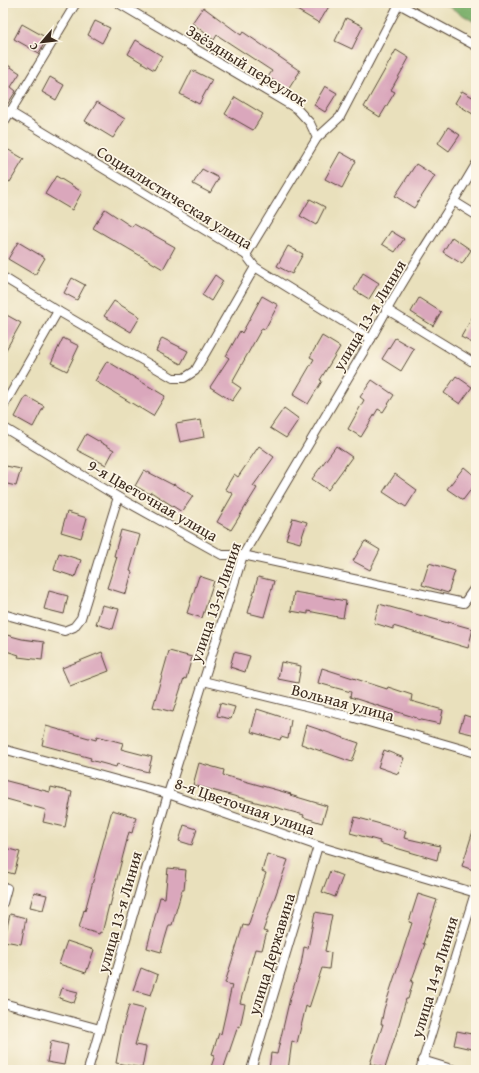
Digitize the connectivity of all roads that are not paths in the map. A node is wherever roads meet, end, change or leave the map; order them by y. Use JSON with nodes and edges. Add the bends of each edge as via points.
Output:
{"nodes":[{"id":1,"x":76,"y":3,"type":"edge"},
{"id":2,"x":118,"y":3,"type":"edge"},
{"id":3,"x":398,"y":4,"type":"edge"},
{"id":4,"x":476,"y":46,"type":"edge"},
{"id":5,"x":7,"y":110,"type":"edge"},
{"id":6,"x":3,"y":124,"type":"edge"},
{"id":7,"x":317,"y":138,"type":"junction"},
{"id":8,"x":476,"y":164,"type":"edge"},
{"id":9,"x":455,"y":202,"type":"junction"},
{"id":10,"x":476,"y":215,"type":"edge"},
{"id":11,"x":246,"y":255,"type":"junction"},
{"id":12,"x":255,"y":267,"type":"junction"},
{"id":13,"x":3,"y":277,"type":"edge"},
{"id":14,"x":386,"y":309,"type":"junction"},
{"id":15,"x":58,"y":312,"type":"junction"},
{"id":16,"x":371,"y":339,"type":"junction"},
{"id":17,"x":476,"y":364,"type":"edge"},
{"id":18,"x":3,"y":407,"type":"edge"},
{"id":19,"x":3,"y":427,"type":"edge"},
{"id":20,"x":118,"y":497,"type":"junction"},
{"id":21,"x":243,"y":555,"type":"junction"},
{"id":22,"x":476,"y":586,"type":"edge"},
{"id":23,"x":3,"y":614,"type":"edge"},
{"id":24,"x":203,"y":681,"type":"junction"},
{"id":25,"x":3,"y":749,"type":"edge"},
{"id":26,"x":476,"y":753,"type":"edge"},
{"id":27,"x":168,"y":794,"type":"junction"},
{"id":28,"x":318,"y":846,"type":"junction"},
{"id":29,"x":3,"y":887,"type":"edge"},
{"id":30,"x":475,"y":893,"type":"edge"},
{"id":31,"x":3,"y":903,"type":"edge"},
{"id":32,"x":3,"y":1003,"type":"edge"},
{"id":33,"x":100,"y":1029,"type":"junction"},
{"id":34,"x":422,"y":1060,"type":"junction"},
{"id":35,"x":88,"y":1070,"type":"edge"},
{"id":36,"x":252,"y":1070,"type":"edge"},
{"id":37,"x":420,"y":1070,"type":"edge"},
{"id":38,"x":454,"y":1070,"type":"edge"}],
"edges":[{"from":1,"to":5,"type":"lane"},
{"from":2,"to":7,"type":"lane","name":"Звёздный переулок","via":[[297,109],[310,123]]},
{"from":3,"to":4,"type":"lane"},
{"from":3,"to":7,"type":"lane","via":[[340,117]]},
{"from":5,"to":6,"type":"lane"},
{"from":5,"to":11,"type":"lane","name":"Социалистическая улица"},
{"from":7,"to":11,"type":"lane"},
{"from":8,"to":9,"type":"lane","name":"улица 13-я Линия"},
{"from":9,"to":10,"type":"lane"},
{"from":9,"to":14,"type":"lane","name":"улица 13-я Линия"},
{"from":11,"to":12,"type":"lane","name":"Социалистическая улица"},
{"from":12,"to":15,"type":"lane","via":[[194,371],[184,378],[173,378]]},
{"from":12,"to":16,"type":"lane","name":"Социалистическая улица"},
{"from":13,"to":15,"type":"lane"},
{"from":14,"to":16,"type":"lane","name":"улица 13-я Линия"},
{"from":14,"to":17,"type":"lane"},
{"from":15,"to":18,"type":"lane"},
{"from":16,"to":21,"type":"lane","name":"улица 13-я Линия"},
{"from":19,"to":20,"type":"lane","name":"9-я Цветочная улица"},
{"from":20,"to":21,"type":"lane","name":"9-я Цветочная улица","via":[[222,555]]},
{"from":20,"to":23,"type":"lane","via":[[82,618],[74,627],[64,631]]},
{"from":21,"to":22,"type":"lane","name":"9-я Цветочная улица","via":[[464,603]]},
{"from":21,"to":24,"type":"lane","name":"улица 13-я Линия"},
{"from":24,"to":26,"type":"lane","name":"Вольная улица","via":[[351,717]]},
{"from":24,"to":27,"type":"lane","name":"улица 13-я Линия"},
{"from":25,"to":27,"type":"lane","name":"8-я Цветочная улица"},
{"from":27,"to":28,"type":"lane","name":"8-я Цветочная улица"},
{"from":27,"to":33,"type":"lane","name":"улица 13-я Линия"},
{"from":28,"to":30,"type":"lane","name":"8-я Цветочная улица"},
{"from":28,"to":36,"type":"lane","name":"улица Державина"},
{"from":29,"to":31,"type":"lane","via":[[7,888]]},
{"from":30,"to":34,"type":"lane","name":"улица 14-я Линия"},
{"from":32,"to":33,"type":"lane"},
{"from":33,"to":35,"type":"lane","name":"улица 13-я Линия"},
{"from":34,"to":37,"type":"lane","name":"улица 14-я Линия"},
{"from":34,"to":38,"type":"lane"}]}
